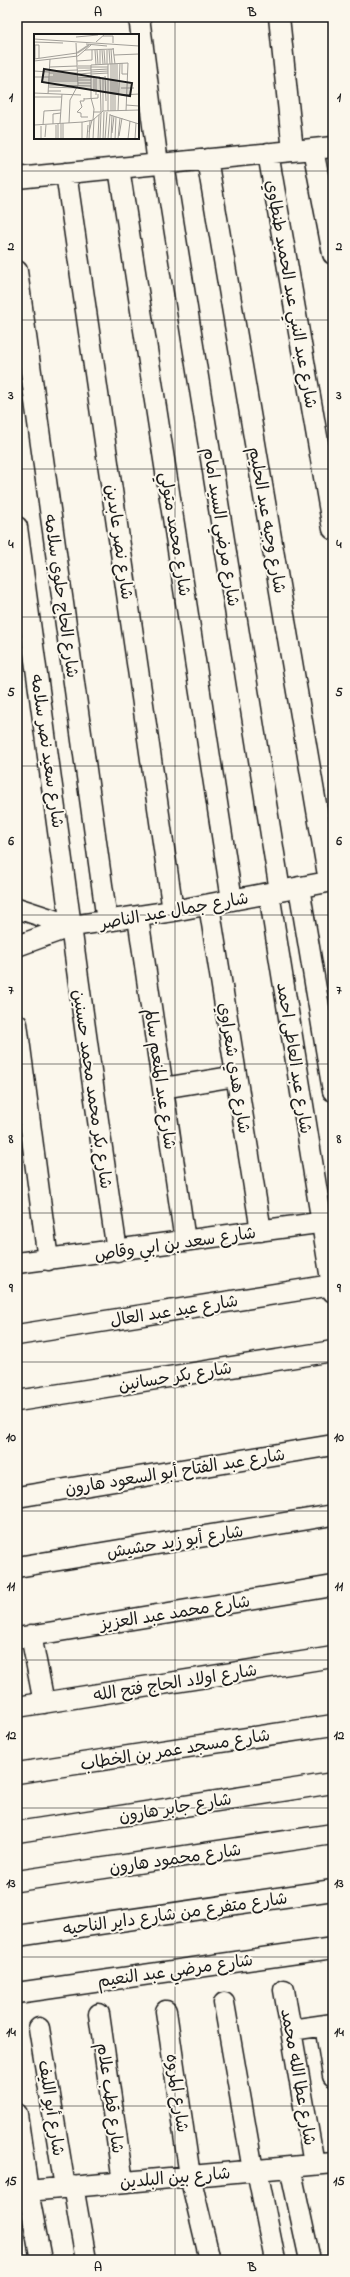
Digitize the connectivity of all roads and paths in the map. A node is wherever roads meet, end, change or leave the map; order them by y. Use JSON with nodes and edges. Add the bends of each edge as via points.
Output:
{"nodes":[{"id":1,"x":139,"y":17,"type":"edge"},
{"id":2,"x":279,"y":17,"type":"edge"},
{"id":3,"x":333,"y":147,"type":"edge"},
{"id":4,"x":313,"y":149,"type":"junction"},
{"id":5,"x":293,"y":151,"type":"junction"},
{"id":6,"x":268,"y":153,"type":"junction"},
{"id":7,"x":207,"y":159,"type":"junction"},
{"id":8,"x":161,"y":164,"type":"junction"},
{"id":9,"x":120,"y":168,"type":"junction"},
{"id":10,"x":66,"y":173,"type":"junction"},
{"id":11,"x":17,"y":178,"type":"edge"},
{"id":12,"x":333,"y":254,"type":"edge"},
{"id":13,"x":17,"y":270,"type":"edge"},
{"id":14,"x":17,"y":528,"type":"edge"},
{"id":15,"x":333,"y":529,"type":"edge"},
{"id":16,"x":331,"y":881,"type":"edge"},
{"id":17,"x":283,"y":890,"type":"junction"},
{"id":18,"x":232,"y":900,"type":"junction"},
{"id":19,"x":209,"y":905,"type":"junction"},
{"id":20,"x":17,"y":908,"type":"edge"},
{"id":21,"x":173,"y":911,"type":"junction"},
{"id":22,"x":138,"y":917,"type":"junction"},
{"id":23,"x":107,"y":921,"type":"junction"},
{"id":24,"x":72,"y":926,"type":"junction"},
{"id":25,"x":17,"y":946,"type":"edge"},
{"id":26,"x":17,"y":1024,"type":"edge"},
{"id":27,"x":236,"y":1076,"type":"junction"},
{"id":28,"x":163,"y":1088,"type":"junction"},
{"id":29,"x":333,"y":1091,"type":"edge"},
{"id":30,"x":327,"y":1222,"type":"edge"},
{"id":31,"x":261,"y":1231,"type":"junction"},
{"id":32,"x":185,"y":1241,"type":"junction"},
{"id":33,"x":117,"y":1251,"type":"junction"},
{"id":34,"x":48,"y":1260,"type":"junction"},
{"id":35,"x":17,"y":1263,"type":"edge"},
{"id":36,"x":332,"y":1288,"type":"edge"},
{"id":37,"x":17,"y":1335,"type":"edge"},
{"id":38,"x":333,"y":1351,"type":"edge"},
{"id":39,"x":17,"y":1401,"type":"edge"},
{"id":40,"x":333,"y":1445,"type":"edge"},
{"id":41,"x":17,"y":1497,"type":"edge"},
{"id":42,"x":333,"y":1515,"type":"edge"},
{"id":43,"x":17,"y":1567,"type":"edge"},
{"id":44,"x":333,"y":1586,"type":"edge"},
{"id":45,"x":24,"y":1637,"type":"edge"},
{"id":46,"x":333,"y":1657,"type":"edge"},
{"id":47,"x":44,"y":1703,"type":"junction"},
{"id":48,"x":17,"y":1707,"type":"edge"},
{"id":49,"x":333,"y":1725,"type":"edge"},
{"id":50,"x":17,"y":1773,"type":"edge"},
{"id":51,"x":333,"y":1783,"type":"edge"},
{"id":52,"x":17,"y":1832,"type":"edge"},
{"id":53,"x":333,"y":1834,"type":"edge"},
{"id":54,"x":17,"y":1882,"type":"edge"},
{"id":55,"x":333,"y":1890,"type":"edge"},
{"id":56,"x":17,"y":1936,"type":"edge"},
{"id":57,"x":333,"y":1948,"type":"edge"},
{"id":58,"x":284,"y":1990,"type":"dead end"},
{"id":59,"x":17,"y":1993,"type":"edge"},
{"id":60,"x":224,"y":2003,"type":"dead end"},
{"id":61,"x":166,"y":2011,"type":"dead end"},
{"id":62,"x":99,"y":2014,"type":"dead end"},
{"id":63,"x":329,"y":2024,"type":"edge"},
{"id":64,"x":39,"y":2028,"type":"dead end"},
{"id":65,"x":291,"y":2030,"type":"junction"},
{"id":66,"x":333,"y":2076,"type":"edge"},
{"id":67,"x":17,"y":2114,"type":"edge"},
{"id":68,"x":323,"y":2164,"type":"edge"},
{"id":69,"x":290,"y":2167,"type":"junction"},
{"id":70,"x":255,"y":2170,"type":"junction"},
{"id":71,"x":190,"y":2176,"type":"junction"},
{"id":72,"x":123,"y":2182,"type":"junction"},
{"id":73,"x":69,"y":2187,"type":"junction"},
{"id":74,"x":23,"y":2192,"type":"edge"},
{"id":75,"x":41,"y":2260,"type":"edge"},
{"id":76,"x":86,"y":2260,"type":"edge"},
{"id":77,"x":210,"y":2260,"type":"edge"},
{"id":78,"x":275,"y":2260,"type":"edge"},
{"id":79,"x":310,"y":2260,"type":"edge"}],
"edges":[{"from":1,"to":8,"type":"street","name":"شارع مرضي السيد امام"},
{"from":2,"to":5,"type":"street"},
{"from":3,"to":4,"type":"street"},
{"from":4,"to":5,"type":"street"},
{"from":4,"to":12,"type":"street"},
{"from":5,"to":6,"type":"street"},
{"from":6,"to":7,"type":"street"},
{"from":6,"to":15,"type":"street","name":"شارع عبد النبي عبد الحميد طنطاوي"},
{"from":7,"to":8,"type":"street"},
{"from":7,"to":16,"type":"street","name":"شارع وجيه عبد الحليم"},
{"from":8,"to":9,"type":"street"},
{"from":8,"to":17,"type":"street","name":"شارع مرضي السيد امام"},
{"from":9,"to":10,"type":"street"},
{"from":9,"to":18,"type":"street","name":"شارع محمد متولي"},
{"from":10,"to":11,"type":"street"},
{"from":10,"to":21,"type":"street","name":"شارع نصر عابدين"},
{"from":13,"to":23,"type":"street","name":"شارع الحاج حلوي سلامه"},
{"from":14,"to":24,"type":"street","name":"شارع سعيد نصر سلامه"},
{"from":16,"to":17,"type":"street","name":"شارع جمال عبد الناصر"},
{"from":17,"to":18,"type":"street","name":"شارع جمال عبد الناصر"},
{"from":17,"to":29,"type":"street"},
{"from":17,"to":30,"type":"street","name":"شارع عبد العاطى احمد"},
{"from":18,"to":19,"type":"street","name":"شارع جمال عبد الناصر"},
{"from":19,"to":21,"type":"street","name":"شارع جمال عبد الناصر"},
{"from":19,"to":27,"type":"street","name":"شارع هدي شعراوي"},
{"from":20,"to":24,"type":"street","name":"شارع جمال عبد الناصر"},
{"from":21,"to":22,"type":"street","name":"شارع جمال عبد الناصر"},
{"from":22,"to":23,"type":"street","name":"شارع جمال عبد الناصر"},
{"from":22,"to":28,"type":"street","name":"شارع عبد المنعم سالم"},
{"from":23,"to":24,"type":"street","name":"شارع جمال عبد الناصر"},
{"from":24,"to":25,"type":"street"},
{"from":24,"to":33,"type":"street","name":"شارع بكر محمد محمد حسنين","via":[[79,999]]},
{"from":26,"to":34,"type":"street"},
{"from":27,"to":28,"type":"street"},
{"from":27,"to":31,"type":"street","name":"شارع هدي شعراوي"},
{"from":28,"to":32,"type":"street","name":"شارع عبد المنعم سالم"},
{"from":30,"to":31,"type":"street","name":"شارع سعد بن ابي وقاص"},
{"from":30,"to":36,"type":"street"},
{"from":31,"to":32,"type":"street","name":"شارع سعد بن ابي وقاص"},
{"from":32,"to":33,"type":"street","name":"شارع سعد بن ابي وقاص"},
{"from":33,"to":34,"type":"street","name":"شارع سعد بن ابي وقاص"},
{"from":34,"to":35,"type":"street","name":"شارع سعد بن ابي وقاص"},
{"from":36,"to":37,"type":"street","name":"شارع عيد عبد العال"},
{"from":38,"to":39,"type":"street","name":"شارع بكر حسانين"},
{"from":40,"to":41,"type":"street","name":"شارع عبد الفتاح أبو السعود هارون"},
{"from":42,"to":43,"type":"street","name":"شارع أبو زيد حشيش"},
{"from":44,"to":45,"type":"street","name":"شارع محمد عبد العزيز"},
{"from":45,"to":47,"type":"street"},
{"from":46,"to":47,"type":"street","name":"شارع اولاد الحاج فتح الله"},
{"from":47,"to":48,"type":"street","name":"شارع اولاد الحاج فتح الله"},
{"from":49,"to":50,"type":"street","name":"شارع مسجد عمر بن الخطاب"},
{"from":51,"to":52,"type":"street","name":"شارع جابر هارون"},
{"from":53,"to":54,"type":"street","name":"شارع محمود هارون"},
{"from":55,"to":56,"type":"street","name":"شارع متفرع من شارع داير الناحيه"},
{"from":57,"to":59,"type":"street","name":"شارع مرضي عبد النعيم"},
{"from":58,"to":65,"type":"street","name":"شارع عطا الله محمد"},
{"from":60,"to":70,"type":"street"},
{"from":61,"to":71,"type":"street","name":"شارع المروه"},
{"from":62,"to":72,"type":"street","name":"شارع قطب علام"},
{"from":63,"to":65,"type":"street"},
{"from":63,"to":66,"type":"street"},
{"from":64,"to":73,"type":"street","name":"شارع أبو الليف"},
{"from":65,"to":68,"type":"street","name":"شارع عطا الله محمد"},
{"from":67,"to":74,"type":"street"},
{"from":68,"to":69,"type":"street","name":"شارع بين البلدين"},
{"from":69,"to":70,"type":"street","name":"شارع بين البلدين"},
{"from":69,"to":79,"type":"street"},
{"from":70,"to":71,"type":"street","name":"شارع بين البلدين"},
{"from":70,"to":78,"type":"street"},
{"from":71,"to":72,"type":"street","name":"شارع بين البلدين"},
{"from":71,"to":77,"type":"street","name":"شارع المروه"},
{"from":72,"to":73,"type":"street","name":"شارع بين البلدين"},
{"from":73,"to":74,"type":"street","name":"شارع بين البلدين"},
{"from":73,"to":76,"type":"street","name":"شارع أبو الليف"},
{"from":74,"to":75,"type":"street"}]}
